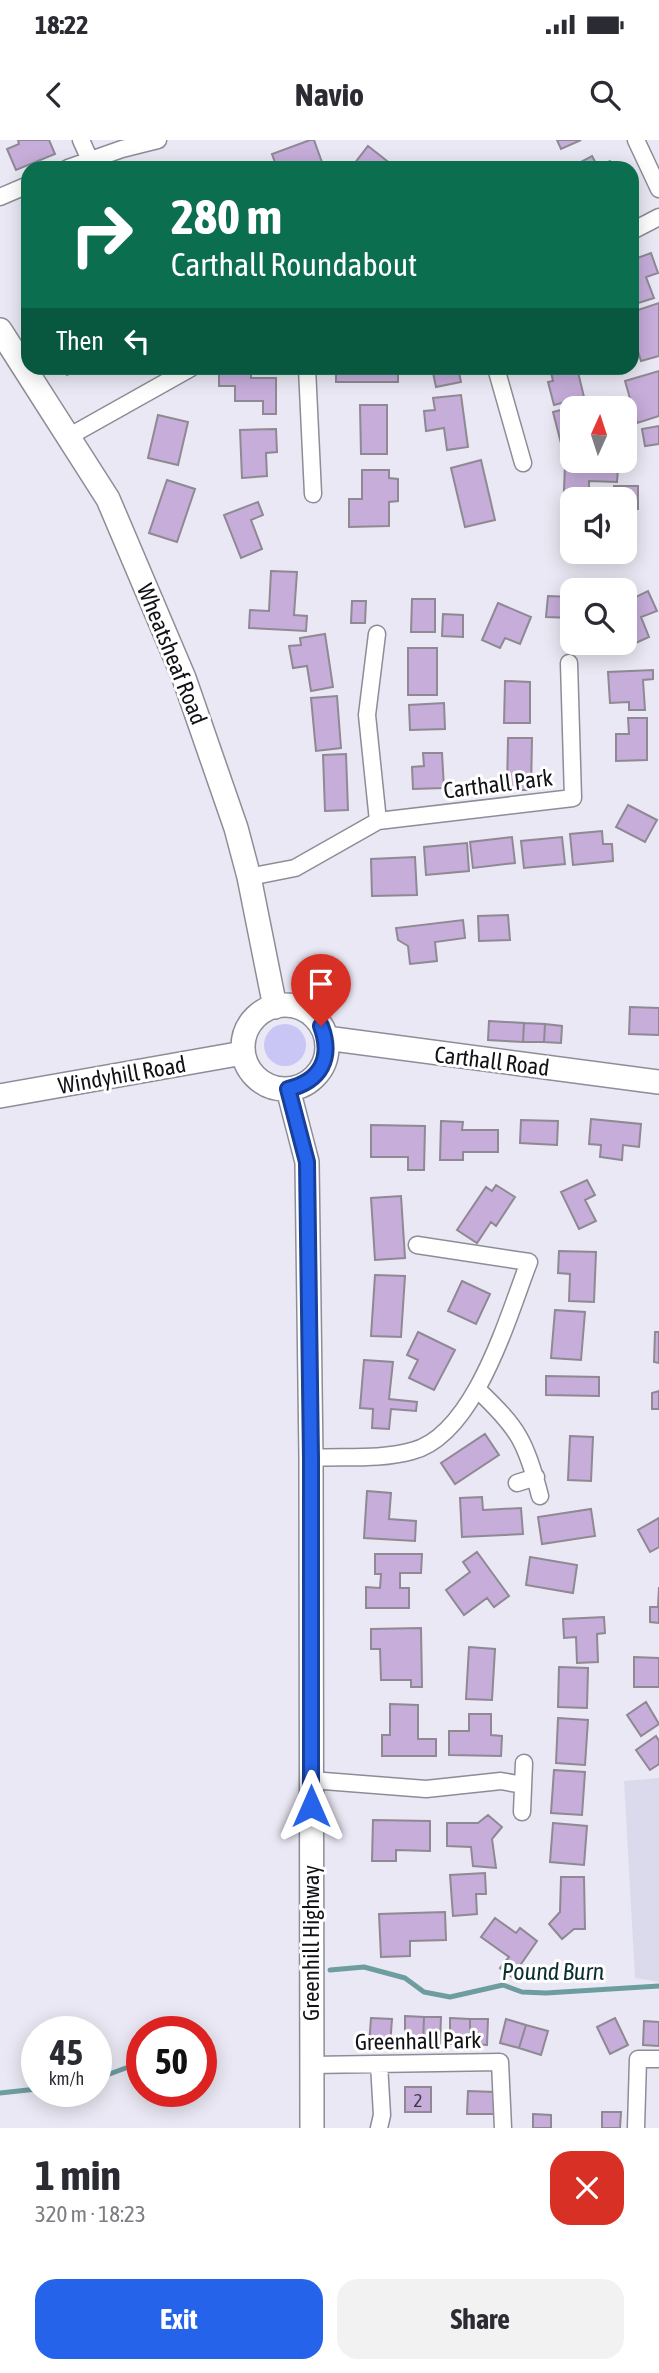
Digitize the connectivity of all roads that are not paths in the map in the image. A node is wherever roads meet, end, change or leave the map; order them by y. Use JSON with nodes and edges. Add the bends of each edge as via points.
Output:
{"nodes":[{"id":1,"x":81,"y":140,"type":"edge"},
{"id":2,"x":158,"y":140,"type":"edge"},
{"id":3,"x":636,"y":140,"type":"edge"},
{"id":4,"x":90,"y":160,"type":"joint"},
{"id":5,"x":21,"y":188,"type":"edge"},
{"id":6,"x":659,"y":190,"type":"edge"},
{"id":7,"x":0,"y":197,"type":"edge"},
{"id":8,"x":659,"y":217,"type":"edge"},
{"id":9,"x":639,"y":227,"type":"edge"},
{"id":10,"x":0,"y":331,"type":"edge"},
{"id":11,"x":21,"y":364,"type":"edge"},
{"id":12,"x":28,"y":375,"type":"edge"},
{"id":13,"x":179,"y":375,"type":"edge"},
{"id":14,"x":307,"y":375,"type":"edge"},
{"id":15,"x":498,"y":375,"type":"edge"},
{"id":16,"x":68,"y":437,"type":"junction"},
{"id":17,"x":523,"y":463,"type":"dead end"},
{"id":18,"x":313,"y":494,"type":"dead end"},
{"id":19,"x":377,"y":634,"type":"dead end"},
{"id":20,"x":569,"y":663,"type":"dead end"},
{"id":21,"x":378,"y":821,"type":"junction"},
{"id":22,"x":249,"y":877,"type":"junction"},
{"id":23,"x":275,"y":1007,"type":"junction"},
{"id":24,"x":326,"y":1038,"type":"junction"},
{"id":25,"x":243,"y":1054,"type":"junction"},
{"id":26,"x":659,"y":1082,"type":"edge"},
{"id":27,"x":288,"y":1089,"type":"junction"},
{"id":28,"x":0,"y":1097,"type":"edge"},
{"id":29,"x":417,"y":1245,"type":"dead end"},
{"id":30,"x":477,"y":1389,"type":"junction"},
{"id":31,"x":311,"y":1458,"type":"junction"},
{"id":32,"x":536,"y":1477,"type":"junction"},
{"id":33,"x":517,"y":1483,"type":"dead end"},
{"id":34,"x":541,"y":1496,"type":"dead end"},
{"id":35,"x":524,"y":1763,"type":"dead end"},
{"id":36,"x":311,"y":1780,"type":"junction"},
{"id":37,"x":523,"y":1784,"type":"junction"},
{"id":38,"x":522,"y":1812,"type":"dead end"},
{"id":39,"x":659,"y":2059,"type":"edge"},
{"id":40,"x":379,"y":2064,"type":"junction"},
{"id":41,"x":312,"y":2065,"type":"junction"},
{"id":42,"x":313,"y":2128,"type":"edge"},
{"id":43,"x":379,"y":2128,"type":"edge"},
{"id":44,"x":503,"y":2128,"type":"edge"},
{"id":45,"x":636,"y":2128,"type":"edge"}],
"edges":[{"from":1,"to":4,"type":"street"},
{"from":2,"to":4,"type":"street"},
{"from":3,"to":6,"type":"street"},
{"from":5,"to":7,"type":"street"},
{"from":8,"to":9,"type":"street"},
{"from":10,"to":11,"type":"main road","name":"Wheatsheaf Road"},
{"from":12,"to":16,"type":"main road","name":"Wheatsheaf Road"},
{"from":13,"to":16,"type":"street"},
{"from":14,"to":18,"type":"street"},
{"from":15,"to":17,"type":"street"},
{"from":16,"to":22,"type":"main road","name":"Wheatsheaf Road","via":[[108,499],[184,678]]},
{"from":19,"to":21,"type":"street","via":[[366,715]]},
{"from":20,"to":21,"type":"street","name":"Carthall Park","via":[[573,798]]},
{"from":21,"to":22,"type":"street","name":"Carthall Park","via":[[295,868]]},
{"from":22,"to":23,"type":"main road","name":"Wheatsheaf Road"},
{"from":23,"to":24,"type":"main road","via":[[301,1009],[321,1026]]},
{"from":23,"to":25,"type":"main road","via":[[263,1011],[247,1029]]},
{"from":24,"to":26,"type":"main road","name":"Carthall Road"},
{"from":24,"to":27,"type":"main road","via":[[326,1053],[314,1078]]},
{"from":25,"to":27,"type":"main road","via":[[254,1076],[264,1084]]},
{"from":25,"to":28,"type":"main road","name":"Windyhill Road"},
{"from":27,"to":31,"type":"main road","name":"Greenhill Highway","via":[[307,1162]]},
{"from":29,"to":30,"type":"street","via":[[529,1262]]},
{"from":30,"to":31,"type":"street","via":[[456,1419],[414,1451]]},
{"from":30,"to":32,"type":"street","via":[[516,1429]]},
{"from":31,"to":36,"type":"main road","name":"Greenhill Highway"},
{"from":32,"to":33,"type":"street"},
{"from":32,"to":34,"type":"street"},
{"from":35,"to":37,"type":"street"},
{"from":36,"to":37,"type":"street","via":[[426,1789],[501,1781]]},
{"from":36,"to":41,"type":"main road","name":"Greenhill Highway"},
{"from":37,"to":38,"type":"street"},
{"from":39,"to":45,"type":"street","via":[[638,2059]]},
{"from":40,"to":41,"type":"street","name":"Greenhall Park"},
{"from":40,"to":43,"type":"street"},
{"from":40,"to":44,"type":"street","name":"Greenhall Park","via":[[500,2062]]},
{"from":41,"to":42,"type":"main road","name":"Greenhill Highway"}]}
